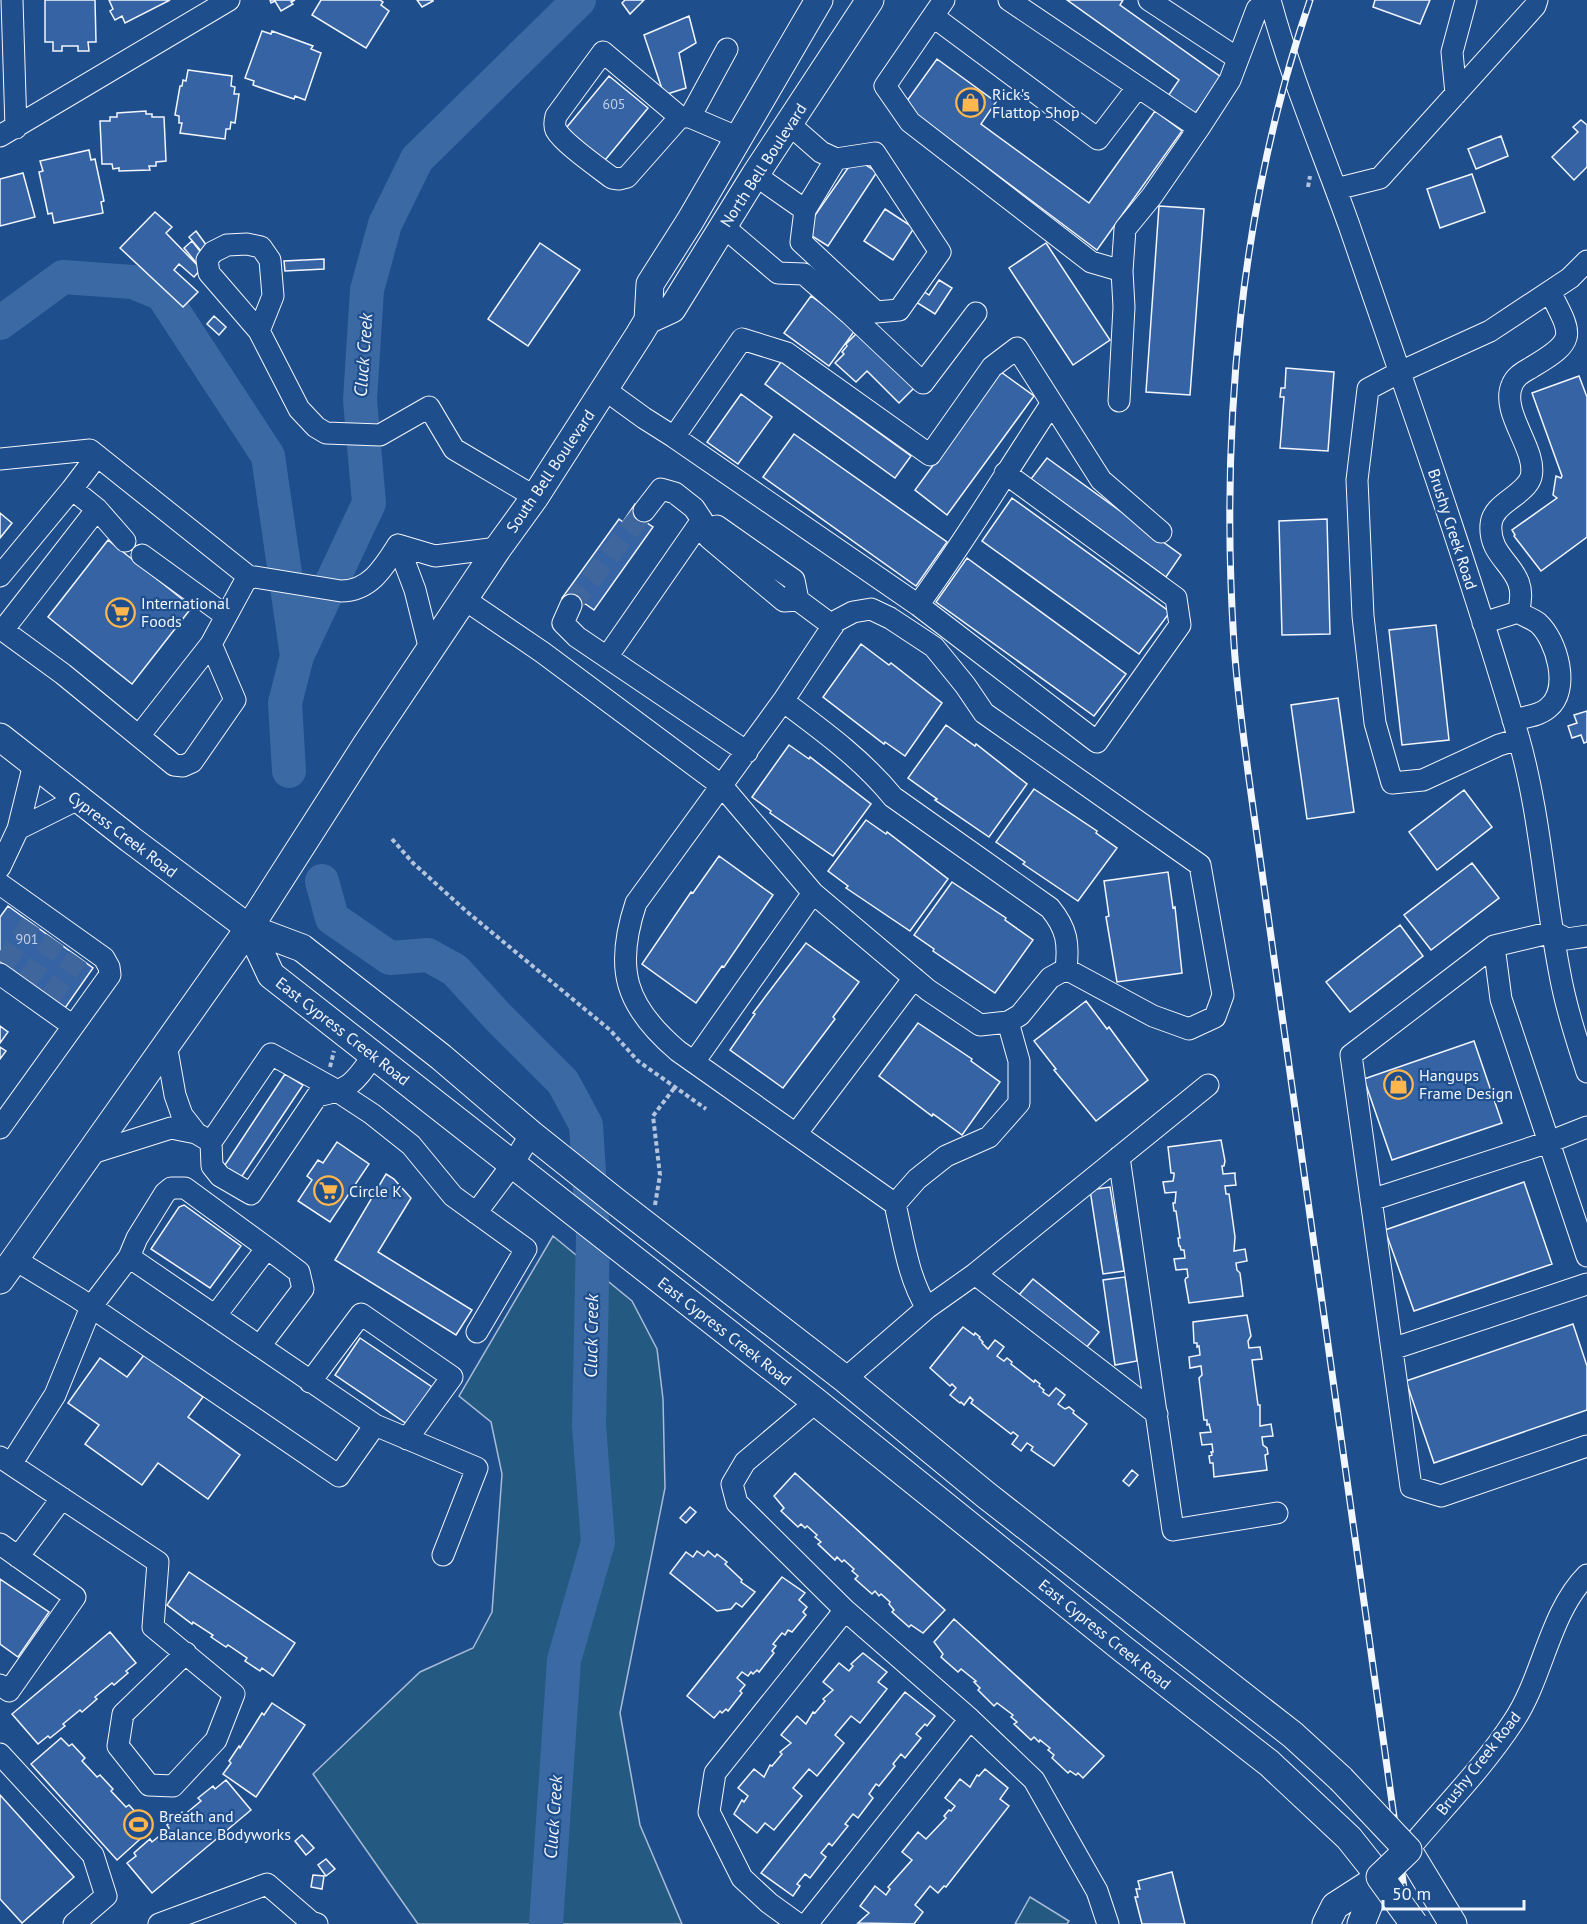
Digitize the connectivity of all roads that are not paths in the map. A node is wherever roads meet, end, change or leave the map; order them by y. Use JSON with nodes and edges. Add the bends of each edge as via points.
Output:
{"nodes":[{"id":1,"x":12,"y":0,"type":"edge"},
{"id":2,"x":229,"y":0,"type":"edge"},
{"id":3,"x":819,"y":0,"type":"edge"},
{"id":4,"x":870,"y":0,"type":"edge"},
{"id":5,"x":1009,"y":0,"type":"edge"},
{"id":6,"x":1149,"y":0,"type":"edge"},
{"id":7,"x":1466,"y":0,"type":"edge"},
{"id":8,"x":1537,"y":0,"type":"edge"},
{"id":9,"x":1270,"y":3,"type":"edge"},
{"id":10,"x":942,"y":4,"type":"edge"},
{"id":11,"x":727,"y":50,"type":"dead end"},
{"id":12,"x":1237,"y":58,"type":"junction"},
{"id":13,"x":1137,"y":88,"type":"junction"},
{"id":14,"x":1456,"y":94,"type":"junction"},
{"id":15,"x":685,"y":117,"type":"junction"},
{"id":16,"x":789,"y":124,"type":"junction"},
{"id":17,"x":1198,"y":128,"type":"junction"},
{"id":18,"x":8,"y":132,"type":"edge"},
{"id":19,"x":739,"y":138,"type":"junction"},
{"id":20,"x":836,"y":159,"type":"junction"},
{"id":21,"x":755,"y":175,"type":"junction"},
{"id":22,"x":1336,"y":189,"type":"junction"},
{"id":23,"x":805,"y":210,"type":"junction"},
{"id":24,"x":724,"y":226,"type":"junction"},
{"id":25,"x":1587,"y":261,"type":"edge"},
{"id":26,"x":1122,"y":271,"type":"junction"},
{"id":27,"x":1550,"y":292,"type":"junction"},
{"id":28,"x":976,"y":313,"type":"dead end"},
{"id":29,"x":648,"y":320,"type":"junction"},
{"id":30,"x":259,"y":331,"type":"dead end"},
{"id":31,"x":1400,"y":372,"type":"junction"},
{"id":32,"x":604,"y":389,"type":"junction"},
{"id":33,"x":1119,"y":401,"type":"dead end"},
{"id":34,"x":1052,"y":403,"type":"junction"},
{"id":35,"x":674,"y":437,"type":"junction"},
{"id":36,"x":97,"y":456,"type":"junction"},
{"id":37,"x":0,"y":459,"type":"edge"},
{"id":38,"x":1005,"y":473,"type":"junction"},
{"id":39,"x":72,"y":489,"type":"junction"},
{"id":40,"x":535,"y":496,"type":"junction"},
{"id":41,"x":97,"y":509,"type":"junction"},
{"id":42,"x":644,"y":511,"type":"tunnel mouth"},
{"id":43,"x":708,"y":525,"type":"junction"},
{"id":44,"x":1161,"y":532,"type":"dead end"},
{"id":45,"x":124,"y":542,"type":"dead end"},
{"id":46,"x":398,"y":545,"type":"junction"},
{"id":47,"x":498,"y":548,"type":"junction"},
{"id":48,"x":142,"y":555,"type":"dead end"},
{"id":49,"x":0,"y":576,"type":"edge"},
{"id":50,"x":248,"y":576,"type":"junction"},
{"id":51,"x":464,"y":599,"type":"junction"},
{"id":52,"x":798,"y":600,"type":"junction"},
{"id":53,"x":571,"y":605,"type":"tunnel mouth"},
{"id":54,"x":918,"y":605,"type":"junction"},
{"id":55,"x":1518,"y":612,"type":"junction"},
{"id":56,"x":226,"y":616,"type":"junction"},
{"id":57,"x":1484,"y":623,"type":"junction"},
{"id":58,"x":833,"y":626,"type":"junction"},
{"id":59,"x":2,"y":629,"type":"edge"},
{"id":60,"x":211,"y":644,"type":"junction"},
{"id":61,"x":430,"y":650,"type":"junction"},
{"id":62,"x":607,"y":657,"type":"junction"},
{"id":63,"x":783,"y":701,"type":"junction"},
{"id":64,"x":1516,"y":730,"type":"junction"},
{"id":65,"x":0,"y":736,"type":"edge"},
{"id":66,"x":139,"y":736,"type":"junction"},
{"id":67,"x":747,"y":752,"type":"junction"},
{"id":68,"x":34,"y":765,"type":"junction"},
{"id":69,"x":722,"y":786,"type":"junction"},
{"id":70,"x":78,"y":799,"type":"junction"},
{"id":71,"x":18,"y":829,"type":"junction"},
{"id":72,"x":0,"y":867,"type":"edge"},
{"id":73,"x":0,"y":884,"type":"edge"},
{"id":74,"x":813,"y":893,"type":"junction"},
{"id":75,"x":249,"y":928,"type":"junction"},
{"id":76,"x":1553,"y":932,"type":"junction"},
{"id":77,"x":1587,"y":936,"type":"edge"},
{"id":78,"x":1494,"y":946,"type":"junction"},
{"id":79,"x":1066,"y":969,"type":"junction"},
{"id":80,"x":1,"y":970,"type":"edge"},
{"id":81,"x":914,"y":978,"type":"junction"},
{"id":82,"x":1008,"y":1022,"type":"junction"},
{"id":83,"x":73,"y":1026,"type":"junction"},
{"id":84,"x":166,"y":1044,"type":"junction"},
{"id":85,"x":374,"y":1056,"type":"junction"},
{"id":86,"x":694,"y":1062,"type":"junction"},
{"id":87,"x":1587,"y":1072,"type":"edge"},
{"id":88,"x":1208,"y":1085,"type":"dead end"},
{"id":89,"x":337,"y":1091,"type":"junction"},
{"id":90,"x":1587,"y":1127,"type":"edge"},
{"id":91,"x":0,"y":1128,"type":"edge"},
{"id":92,"x":531,"y":1134,"type":"junction"},
{"id":93,"x":796,"y":1134,"type":"junction"},
{"id":94,"x":203,"y":1138,"type":"junction"},
{"id":95,"x":1549,"y":1142,"type":"junction"},
{"id":96,"x":92,"y":1153,"type":"junction"},
{"id":97,"x":1119,"y":1157,"type":"junction"},
{"id":98,"x":512,"y":1165,"type":"junction"},
{"id":99,"x":1371,"y":1200,"type":"junction"},
{"id":100,"x":895,"y":1204,"type":"junction"},
{"id":101,"x":476,"y":1213,"type":"junction"},
{"id":102,"x":267,"y":1248,"type":"junction"},
{"id":103,"x":1587,"y":1256,"type":"edge"},
{"id":104,"x":129,"y":1257,"type":"junction"},
{"id":105,"x":7,"y":1269,"type":"edge"},
{"id":106,"x":975,"y":1274,"type":"junction"},
{"id":107,"x":1587,"y":1284,"type":"edge"},
{"id":108,"x":91,"y":1307,"type":"junction"},
{"id":109,"x":927,"y":1308,"type":"junction"},
{"id":110,"x":215,"y":1317,"type":"junction"},
{"id":111,"x":477,"y":1332,"type":"dead end"},
{"id":112,"x":260,"y":1346,"type":"junction"},
{"id":113,"x":1392,"y":1350,"type":"junction"},
{"id":114,"x":845,"y":1379,"type":"junction"},
{"id":115,"x":310,"y":1382,"type":"junction"},
{"id":116,"x":816,"y":1402,"type":"junction"},
{"id":117,"x":1157,"y":1414,"type":"junction"},
{"id":118,"x":375,"y":1425,"type":"junction"},
{"id":119,"x":407,"y":1439,"type":"junction"},
{"id":120,"x":1587,"y":1446,"type":"edge"},
{"id":121,"x":6,"y":1460,"type":"edge"},
{"id":122,"x":62,"y":1498,"type":"junction"},
{"id":123,"x":1276,"y":1513,"type":"dead end"},
{"id":124,"x":0,"y":1544,"type":"edge"},
{"id":125,"x":443,"y":1555,"type":"dead end"},
{"id":126,"x":18,"y":1557,"type":"junction"},
{"id":127,"x":1587,"y":1575,"type":"edge"},
{"id":128,"x":845,"y":1610,"type":"junction"},
{"id":129,"x":186,"y":1653,"type":"junction"},
{"id":130,"x":0,"y":1685,"type":"edge"},
{"id":131,"x":970,"y":1719,"type":"junction"},
{"id":132,"x":0,"y":1754,"type":"edge"},
{"id":133,"x":1408,"y":1850,"type":"junction"},
{"id":134,"x":1380,"y":1877,"type":"junction"},
{"id":135,"x":74,"y":1924,"type":"edge"},
{"id":136,"x":159,"y":1924,"type":"edge"},
{"id":137,"x":317,"y":1924,"type":"edge"},
{"id":138,"x":798,"y":1924,"type":"edge"},
{"id":139,"x":807,"y":1924,"type":"edge"},
{"id":140,"x":1108,"y":1924,"type":"edge"},
{"id":141,"x":1326,"y":1924,"type":"edge"},
{"id":142,"x":1362,"y":1924,"type":"edge"},
{"id":143,"x":1414,"y":1924,"type":"edge"},
{"id":144,"x":1453,"y":1924,"type":"edge"}],
"edges":[{"from":1,"to":18,"type":"street"},
{"from":2,"to":18,"type":"street"},
{"from":3,"to":19,"type":"main road","name":"South Bell Boulevard"},
{"from":4,"to":16,"type":"main road","name":"North Bell Boulevard"},
{"from":5,"to":13,"type":"street"},
{"from":6,"to":12,"type":"street"},
{"from":7,"to":14,"type":"street","via":[[1452,52]]},
{"from":8,"to":14,"type":"street"},
{"from":9,"to":12,"type":"street","via":[[1257,9]]},
{"from":9,"to":22,"type":"street","name":"Brushy Creek Road","via":[[1289,68]]},
{"from":10,"to":13,"type":"street","via":[[1098,139]]},
{"from":10,"to":26,"type":"street","via":[[885,86],[910,122],[1091,262]]},
{"from":11,"to":15,"type":"street"},
{"from":12,"to":17,"type":"street","via":[[1230,80]]},
{"from":13,"to":17,"type":"street"},
{"from":14,"to":22,"type":"street","via":[[1380,178]]},
{"from":15,"to":15,"type":"street","via":[[627,177],[619,179],[612,178],[576,150],[556,130],[555,116],[603,52]]},
{"from":15,"to":19,"type":"street"},
{"from":16,"to":20,"type":"street","via":[[821,152]]},
{"from":16,"to":21,"type":"main road","name":"North Bell Boulevard"},
{"from":17,"to":26,"type":"street","via":[[1125,229]]},
{"from":19,"to":29,"type":"main road","name":"South Bell Boulevard","via":[[650,284]]},
{"from":20,"to":23,"type":"street"},
{"from":20,"to":23,"type":"street","via":[[875,153],[940,252],[898,310],[876,312],[801,242]]},
{"from":21,"to":23,"type":"street"},
{"from":21,"to":24,"type":"main road","name":"North Bell Boulevard"},
{"from":22,"to":31,"type":"street","name":"Brushy Creek Road"},
{"from":24,"to":28,"type":"street","via":[[777,273],[804,274],[923,383]]},
{"from":24,"to":29,"type":"main road","name":"North Bell Boulevard","via":[[672,309]]},
{"from":25,"to":27,"type":"street"},
{"from":26,"to":33,"type":"street"},
{"from":27,"to":31,"type":"street","via":[[1490,331]]},
{"from":27,"to":55,"type":"street","via":[[1567,325],[1566,342],[1556,353],[1518,375],[1512,385],[1509,402],[1532,466],[1530,479],[1496,512],[1490,525],[1502,559],[1521,584]]},
{"from":29,"to":32,"type":"main road","name":"South Bell Boulevard"},
{"from":30,"to":40,"type":"street","via":[[299,409],[326,433],[380,435],[429,407],[454,449]]},
{"from":31,"to":57,"type":"street","name":"Brushy Creek Road"},
{"from":31,"to":64,"type":"street","via":[[1368,389],[1357,480],[1363,616],[1375,723],[1392,783],[1423,780],[1499,746]]},
{"from":32,"to":35,"type":"street"},
{"from":32,"to":40,"type":"main road","name":"South Bell Boulevard"},
{"from":34,"to":35,"type":"street","via":[[1017,348],[992,367],[930,455],[787,353],[742,339]]},
{"from":34,"to":38,"type":"street"},
{"from":34,"to":44,"type":"street","via":[[1101,480]]},
{"from":35,"to":54,"type":"street"},
{"from":36,"to":37,"type":"street","via":[[90,450]]},
{"from":36,"to":39,"type":"street"},
{"from":36,"to":50,"type":"street"},
{"from":38,"to":54,"type":"street"},
{"from":38,"to":54,"type":"street","via":[[1176,598],[1180,625],[1097,742]]},
{"from":39,"to":41,"type":"street"},
{"from":39,"to":49,"type":"street"},
{"from":40,"to":47,"type":"main road","name":"South Bell Boulevard"},
{"from":41,"to":45,"type":"street"},
{"from":41,"to":59,"type":"street"},
{"from":42,"to":43,"type":"street","via":[[661,489],[675,493]]},
{"from":43,"to":52,"type":"street","via":[[794,580]]},
{"from":43,"to":52,"type":"street","via":[[709,538],[784,601]]},
{"from":43,"to":62,"type":"street"},
{"from":46,"to":47,"type":"street","via":[[435,556]]},
{"from":46,"to":50,"type":"street","via":[[370,582],[352,591]]},
{"from":46,"to":61,"type":"street","via":[[415,590]]},
{"from":47,"to":51,"type":"main road","name":"South Bell Boulevard"},
{"from":48,"to":56,"type":"street"},
{"from":50,"to":56,"type":"street"},
{"from":51,"to":61,"type":"main road","name":"South Bell Boulevard"},
{"from":51,"to":69,"type":"street"},
{"from":52,"to":58,"type":"street"},
{"from":53,"to":62,"type":"street","via":[[563,623]]},
{"from":55,"to":57,"type":"street"},
{"from":55,"to":64,"type":"street","via":[[1538,623],[1551,639],[1561,676],[1551,707]]},
{"from":56,"to":60,"type":"street"},
{"from":57,"to":64,"type":"street","name":"Brushy Creek Road"},
{"from":58,"to":63,"type":"street"},
{"from":58,"to":79,"type":"street","via":[[853,612],[871,609],[890,618],[934,647],[984,713],[1200,865],[1223,996],[1215,1017],[1189,1029],[1153,1016]]},
{"from":59,"to":66,"type":"street"},
{"from":60,"to":66,"type":"street"},
{"from":60,"to":66,"type":"street","via":[[236,700],[192,762],[174,765]]},
{"from":61,"to":75,"type":"main road","name":"South Bell Boulevard"},
{"from":62,"to":67,"type":"street"},
{"from":63,"to":67,"type":"street"},
{"from":63,"to":79,"type":"street","via":[[857,757],[893,797],[1050,908],[1066,935]]},
{"from":64,"to":76,"type":"street","name":"Brushy Creek Road","via":[[1535,813]]},
{"from":65,"to":68,"type":"main road","name":"Cypress Creek Road"},
{"from":67,"to":69,"type":"street"},
{"from":68,"to":70,"type":"main road","name":"Cypress Creek Road"},
{"from":68,"to":71,"type":"street"},
{"from":69,"to":74,"type":"street"},
{"from":69,"to":86,"type":"street","via":[[636,903],[627,928],[629,991],[663,1039]]},
{"from":70,"to":71,"type":"street"},
{"from":70,"to":75,"type":"main road","name":"Cypress Creek Road"},
{"from":71,"to":72,"type":"street"},
{"from":73,"to":83,"type":"street","via":[[35,917],[82,951],[104,958],[109,967],[110,975]]},
{"from":74,"to":81,"type":"street"},
{"from":74,"to":86,"type":"street"},
{"from":75,"to":84,"type":"main road","name":"South Bell Boulevard"},
{"from":75,"to":85,"type":"main road","name":"East Cypress Creek Road","via":[[271,975]]},
{"from":75,"to":92,"type":"main road","via":[[302,948],[441,1057]]},
{"from":76,"to":77,"type":"street","via":[[1567,939]]},
{"from":76,"to":78,"type":"street"},
{"from":76,"to":87,"type":"street","name":"Brushy Creek Road","via":[[1570,1020]]},
{"from":78,"to":95,"type":"street","via":[[1501,999]]},
{"from":78,"to":99,"type":"street","via":[[1351,1055]]},
{"from":79,"to":82,"type":"street","via":[[1050,978],[1020,1015]]},
{"from":80,"to":83,"type":"street"},
{"from":81,"to":82,"type":"street","via":[[980,1025]]},
{"from":81,"to":93,"type":"street"},
{"from":82,"to":100,"type":"street","via":[[1019,1061],[1019,1103],[989,1137],[946,1156]]},
{"from":83,"to":91,"type":"street"},
{"from":84,"to":94,"type":"street","via":[[182,1115]]},
{"from":84,"to":96,"type":"main road","name":"South Bell Boulevard"},
{"from":85,"to":89,"type":"street","via":[[351,1085]]},
{"from":85,"to":98,"type":"main road","name":"East Cypress Creek Road"},
{"from":86,"to":93,"type":"street"},
{"from":88,"to":97,"type":"street"},
{"from":89,"to":94,"type":"street","via":[[271,1054]]},
{"from":89,"to":94,"type":"street","via":[[317,1096],[251,1194],[220,1176],[212,1166]]},
{"from":89,"to":101,"type":"street","via":[[411,1145],[453,1196]]},
{"from":90,"to":95,"type":"street"},
{"from":92,"to":98,"type":"street"},
{"from":92,"to":114,"type":"main road"},
{"from":93,"to":100,"type":"street"},
{"from":94,"to":96,"type":"street","via":[[171,1128]]},
{"from":95,"to":99,"type":"street"},
{"from":95,"to":103,"type":"street"},
{"from":96,"to":105,"type":"main road","name":"South Bell Boulevard"},
{"from":97,"to":106,"type":"street"},
{"from":97,"to":117,"type":"street"},
{"from":98,"to":101,"type":"street"},
{"from":98,"to":116,"type":"main road","name":"East Cypress Creek Road"},
{"from":99,"to":113,"type":"street"},
{"from":100,"to":109,"type":"street","via":[[909,1263]]},
{"from":101,"to":111,"type":"street","via":[[526,1249]]},
{"from":102,"to":104,"type":"street","via":[[179,1186],[165,1193]]},
{"from":102,"to":110,"type":"street"},
{"from":102,"to":112,"type":"street","via":[[299,1272],[303,1289]]},
{"from":104,"to":108,"type":"street"},
{"from":104,"to":110,"type":"street"},
{"from":105,"to":108,"type":"street"},
{"from":106,"to":109,"type":"street"},
{"from":106,"to":117,"type":"street"},
{"from":107,"to":113,"type":"street"},
{"from":108,"to":118,"type":"street","via":[[339,1476]]},
{"from":108,"to":121,"type":"street","via":[[55,1395]]},
{"from":109,"to":114,"type":"street"},
{"from":110,"to":112,"type":"street"},
{"from":112,"to":115,"type":"street"},
{"from":113,"to":120,"type":"street","via":[[1411,1487],[1441,1496]]},
{"from":114,"to":116,"type":"main road"},
{"from":114,"to":133,"type":"main road","bridge":true,"via":[[986,1495],[1293,1735]]},
{"from":115,"to":118,"type":"street"},
{"from":115,"to":119,"type":"street","via":[[361,1314],[452,1377]]},
{"from":116,"to":128,"type":"street","via":[[745,1462],[732,1484],[736,1503]]},
{"from":116,"to":134,"type":"main road","name":"East Cypress Creek Road","via":[[1269,1763],[1349,1838]]},
{"from":117,"to":123,"type":"street","via":[[1173,1530]]},
{"from":118,"to":119,"type":"street"},
{"from":119,"to":125,"type":"street","via":[[477,1468]]},
{"from":121,"to":122,"type":"street"},
{"from":122,"to":126,"type":"street"},
{"from":122,"to":129,"type":"street","via":[[158,1562],[153,1627]]},
{"from":124,"to":126,"type":"street"},
{"from":126,"to":130,"type":"street","via":[[75,1598],[9,1691]]},
{"from":127,"to":133,"type":"street","name":"Brushy Creek Road","via":[[1565,1606],[1514,1722]]},
{"from":128,"to":131,"type":"street"},
{"from":128,"to":138,"type":"street","via":[[715,1773],[709,1812],[742,1878]]},
{"from":129,"to":129,"type":"street","via":[[234,1694],[216,1740],[173,1785],[149,1785],[118,1746],[123,1714]]},
{"from":131,"to":139,"type":"street"},
{"from":131,"to":140,"type":"street","via":[[1034,1780],[1097,1891]]},
{"from":132,"to":135,"type":"street","via":[[93,1855],[106,1896]]},
{"from":133,"to":134,"type":"main road","name":"Brushy Creek Road","bridge":true},
{"from":133,"to":144,"type":"main road"},
{"from":134,"to":141,"type":"main road","via":[[1335,1906]]},
{"from":134,"to":142,"type":"main road"},
{"from":134,"to":143,"type":"main road","bridge":true},
{"from":136,"to":137,"type":"street","via":[[267,1884]]}]}
